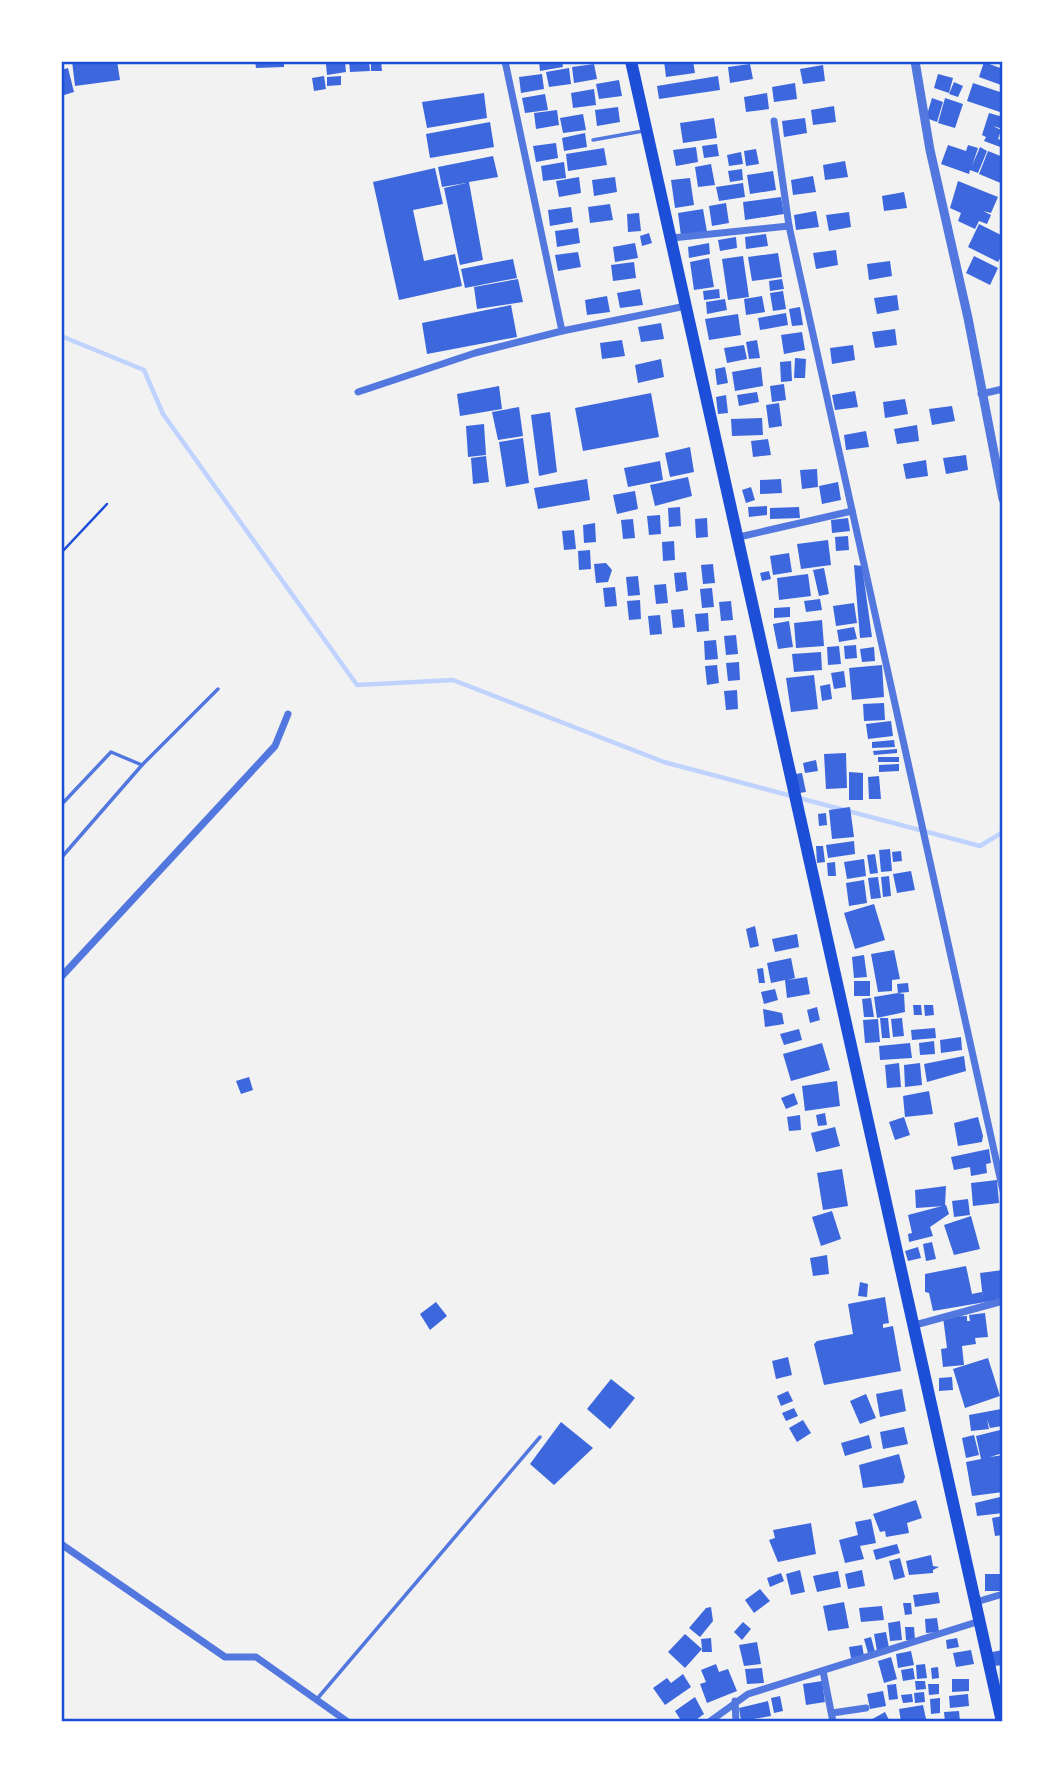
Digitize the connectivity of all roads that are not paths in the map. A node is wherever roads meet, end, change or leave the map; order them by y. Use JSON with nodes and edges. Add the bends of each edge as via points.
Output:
{"nodes":[{"id":1,"x":505,"y":61,"type":"edge"},
{"id":2,"x":631,"y":61,"type":"edge"},
{"id":3,"x":915,"y":61,"type":"edge"},
{"id":4,"x":774,"y":121,"type":"dead end"},
{"id":5,"x":647,"y":130,"type":"junction"},
{"id":6,"x":593,"y":139,"type":"dead end"},
{"id":7,"x":789,"y":226,"type":"junction"},
{"id":8,"x":671,"y":238,"type":"junction"},
{"id":9,"x":687,"y":306,"type":"junction"},
{"id":10,"x":562,"y":331,"type":"junction"},
{"id":11,"x":1003,"y":389,"type":"edge"},
{"id":12,"x":358,"y":392,"type":"dead end"},
{"id":13,"x":981,"y":394,"type":"junction"},
{"id":14,"x":1003,"y":499,"type":"edge"},
{"id":15,"x":852,"y":511,"type":"junction"},
{"id":16,"x":738,"y":537,"type":"junction"},
{"id":17,"x":218,"y":689,"type":"dead end"},
{"id":18,"x":288,"y":714,"type":"dead end"},
{"id":19,"x":142,"y":765,"type":"junction"},
{"id":20,"x":61,"y":805,"type":"edge"},
{"id":21,"x":61,"y":858,"type":"edge"},
{"id":22,"x":61,"y":977,"type":"edge"},
{"id":23,"x":1003,"y":1191,"type":"edge"},
{"id":24,"x":1003,"y":1301,"type":"edge"},
{"id":25,"x":915,"y":1325,"type":"junction"},
{"id":26,"x":540,"y":1437,"type":"dead end"},
{"id":27,"x":61,"y":1544,"type":"edge"},
{"id":28,"x":1003,"y":1594,"type":"edge"},
{"id":29,"x":976,"y":1602,"type":"junction"},
{"id":30,"x":981,"y":1621,"type":"junction"},
{"id":31,"x":823,"y":1671,"type":"junction"},
{"id":32,"x":317,"y":1699,"type":"junction"},
{"id":33,"x":735,"y":1701,"type":"junction"},
{"id":34,"x":866,"y":1708,"type":"dead end"},
{"id":35,"x":832,"y":1717,"type":"edge"},
{"id":36,"x":348,"y":1722,"type":"edge"},
{"id":37,"x":709,"y":1722,"type":"edge"},
{"id":38,"x":736,"y":1722,"type":"edge"},
{"id":39,"x":1002,"y":1722,"type":"edge"}],
"edges":[{"from":1,"to":10,"type":"street"},
{"from":2,"to":5,"type":"highway"},
{"from":3,"to":13,"type":"street"},
{"from":4,"to":7,"type":"street"},
{"from":5,"to":6,"type":"lane"},
{"from":5,"to":8,"type":"highway"},
{"from":7,"to":8,"type":"street"},
{"from":7,"to":15,"type":"street"},
{"from":8,"to":9,"type":"highway"},
{"from":9,"to":10,"type":"street"},
{"from":9,"to":16,"type":"highway"},
{"from":10,"to":12,"type":"street","via":[[475,353]]},
{"from":11,"to":13,"type":"street"},
{"from":13,"to":14,"type":"street"},
{"from":15,"to":16,"type":"street"},
{"from":15,"to":23,"type":"street"},
{"from":16,"to":25,"type":"highway"},
{"from":17,"to":19,"type":"lane"},
{"from":18,"to":22,"type":"street","via":[[275,746]]},
{"from":19,"to":20,"type":"lane","via":[[111,752]]},
{"from":19,"to":21,"type":"lane"},
{"from":24,"to":25,"type":"street"},
{"from":25,"to":29,"type":"highway"},
{"from":26,"to":32,"type":"lane"},
{"from":27,"to":32,"type":"street","via":[[225,1657],[256,1657]]},
{"from":28,"to":29,"type":"street"},
{"from":29,"to":30,"type":"highway"},
{"from":30,"to":31,"type":"street"},
{"from":30,"to":39,"type":"highway"},
{"from":31,"to":33,"type":"street"},
{"from":31,"to":35,"type":"street"},
{"from":32,"to":36,"type":"street"},
{"from":33,"to":37,"type":"street"},
{"from":33,"to":38,"type":"street"},
{"from":34,"to":35,"type":"street"}]}
